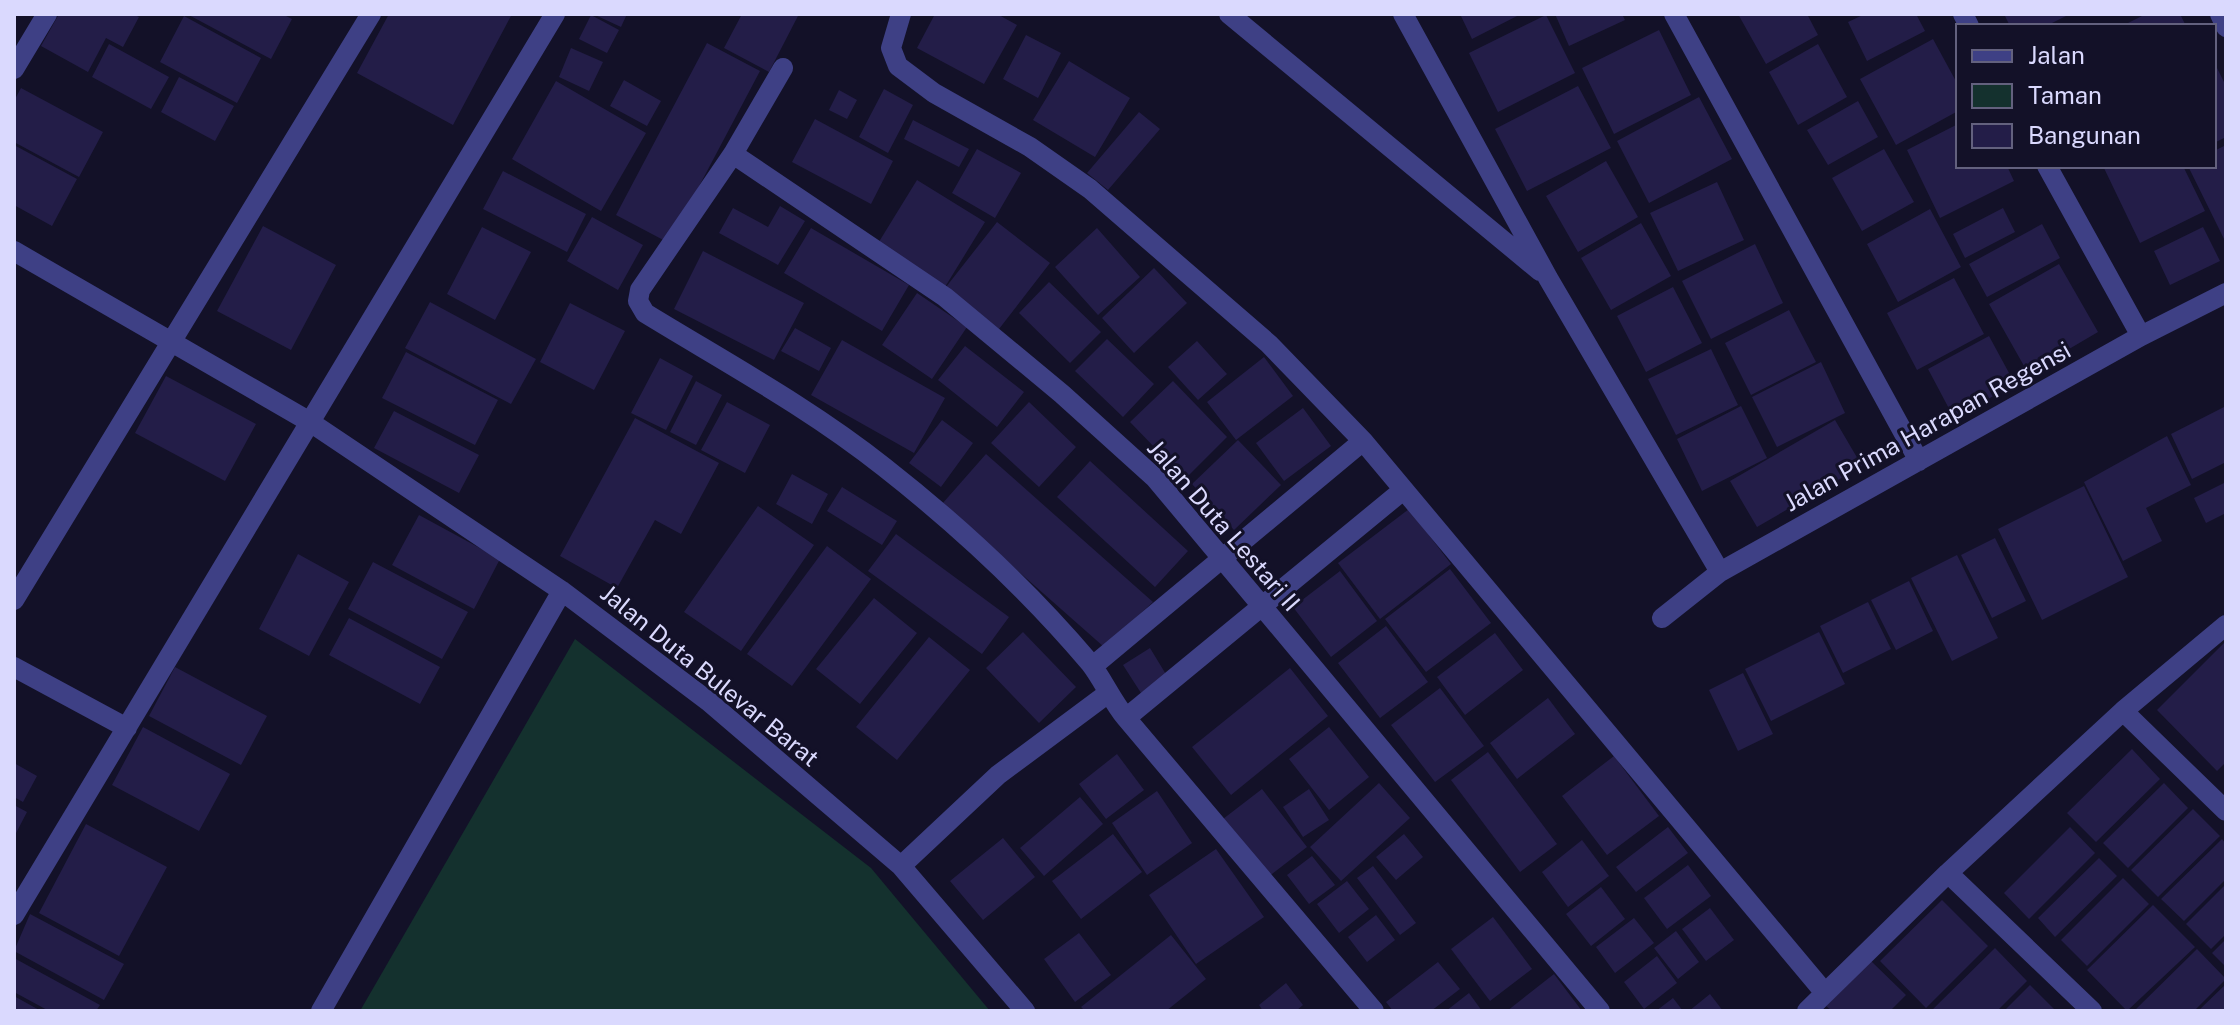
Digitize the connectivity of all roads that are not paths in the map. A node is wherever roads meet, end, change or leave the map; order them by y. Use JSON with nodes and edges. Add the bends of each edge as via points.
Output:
{"nodes":[{"id":1,"x":47,"y":14,"type":"edge"},
{"id":2,"x":371,"y":14,"type":"edge"},
{"id":3,"x":555,"y":14,"type":"edge"},
{"id":4,"x":901,"y":14,"type":"edge"},
{"id":5,"x":1229,"y":14,"type":"edge"},
{"id":6,"x":1403,"y":14,"type":"edge"},
{"id":7,"x":1674,"y":14,"type":"edge"},
{"id":8,"x":2220,"y":14,"type":"edge"},
{"id":9,"x":2226,"y":27,"type":"edge"},
{"id":10,"x":783,"y":68,"type":"dead end"},
{"id":11,"x":14,"y":69,"type":"edge"},
{"id":12,"x":733,"y":154,"type":"junction"},
{"id":13,"x":2048,"y":168,"type":"edge"},
{"id":14,"x":14,"y":251,"type":"edge"},
{"id":15,"x":1548,"y":278,"type":"junction"},
{"id":16,"x":2226,"y":293,"type":"edge"},
{"id":17,"x":2141,"y":336,"type":"junction"},
{"id":18,"x":170,"y":340,"type":"junction"},
{"id":19,"x":310,"y":422,"type":"junction"},
{"id":20,"x":1363,"y":441,"type":"junction"},
{"id":21,"x":1919,"y":461,"type":"junction"},
{"id":22,"x":1402,"y":491,"type":"junction"},
{"id":23,"x":1220,"y":557,"type":"junction"},
{"id":24,"x":1720,"y":572,"type":"junction"},
{"id":25,"x":562,"y":591,"type":"junction"},
{"id":26,"x":14,"y":600,"type":"edge"},
{"id":27,"x":1259,"y":605,"type":"junction"},
{"id":28,"x":1662,"y":618,"type":"dead end"},
{"id":29,"x":2226,"y":625,"type":"edge"},
{"id":30,"x":1093,"y":666,"type":"junction"},
{"id":31,"x":14,"y":667,"type":"edge"},
{"id":32,"x":1107,"y":694,"type":"junction"},
{"id":33,"x":2123,"y":711,"type":"junction"},
{"id":34,"x":1126,"y":718,"type":"junction"},
{"id":35,"x":127,"y":728,"type":"junction"},
{"id":36,"x":2226,"y":811,"type":"edge"},
{"id":37,"x":901,"y":866,"type":"junction"},
{"id":38,"x":1948,"y":873,"type":"junction"},
{"id":39,"x":14,"y":915,"type":"edge"},
{"id":40,"x":1825,"y":993,"type":"junction"},
{"id":41,"x":321,"y":1011,"type":"edge"},
{"id":42,"x":1025,"y":1011,"type":"edge"},
{"id":43,"x":1374,"y":1011,"type":"edge"},
{"id":44,"x":1600,"y":1011,"type":"edge"},
{"id":45,"x":1807,"y":1011,"type":"edge"},
{"id":46,"x":2092,"y":1011,"type":"edge"}],
"edges":[{"from":1,"to":11,"type":"street"},
{"from":2,"to":18,"type":"street"},
{"from":3,"to":19,"type":"street"},
{"from":4,"to":20,"type":"street","via":[[891,48],[898,66],[1090,189],[1269,344]]},
{"from":5,"to":15,"type":"street"},
{"from":6,"to":15,"type":"street"},
{"from":7,"to":21,"type":"street"},
{"from":8,"to":9,"type":"street"},
{"from":10,"to":12,"type":"street"},
{"from":12,"to":23,"type":"street","name":"Jalan Duta Lestari II","via":[[915,275],[1027,365],[1155,478]]},
{"from":12,"to":30,"type":"street","via":[[640,290],[638,301],[645,313],[793,403],[883,466],[1001,568]]},
{"from":13,"to":17,"type":"street"},
{"from":14,"to":18,"type":"street"},
{"from":15,"to":24,"type":"street"},
{"from":16,"to":17,"type":"street","name":"Jalan Prima Harapan Regensi"},
{"from":17,"to":21,"type":"street","name":"Jalan Prima Harapan Regensi"},
{"from":18,"to":19,"type":"street"},
{"from":18,"to":26,"type":"street"},
{"from":19,"to":25,"type":"street"},
{"from":19,"to":35,"type":"street"},
{"from":20,"to":22,"type":"street"},
{"from":20,"to":23,"type":"street"},
{"from":21,"to":24,"type":"street","name":"Jalan Prima Harapan Regensi"},
{"from":22,"to":27,"type":"street"},
{"from":22,"to":40,"type":"street"},
{"from":23,"to":27,"type":"street","name":"Jalan Duta Lestari II"},
{"from":23,"to":30,"type":"street"},
{"from":24,"to":28,"type":"street","name":"Jalan Prima Harapan Regensi"},
{"from":25,"to":37,"type":"street","name":"Jalan Duta Bulevar Barat","via":[[708,701]]},
{"from":25,"to":41,"type":"street","name":"Jalan Duta Bulevar Barat"},
{"from":27,"to":34,"type":"street"},
{"from":27,"to":44,"type":"street","name":"Jalan Duta Lestari II"},
{"from":29,"to":33,"type":"street"},
{"from":30,"to":32,"type":"street"},
{"from":31,"to":35,"type":"street"},
{"from":32,"to":34,"type":"street"},
{"from":32,"to":37,"type":"street","via":[[998,775]]},
{"from":33,"to":36,"type":"street"},
{"from":33,"to":38,"type":"street"},
{"from":34,"to":43,"type":"street"},
{"from":35,"to":39,"type":"street"},
{"from":37,"to":42,"type":"street","name":"Jalan Duta Bulevar Barat"},
{"from":38,"to":40,"type":"street"},
{"from":38,"to":46,"type":"street"},
{"from":40,"to":45,"type":"street"}]}
